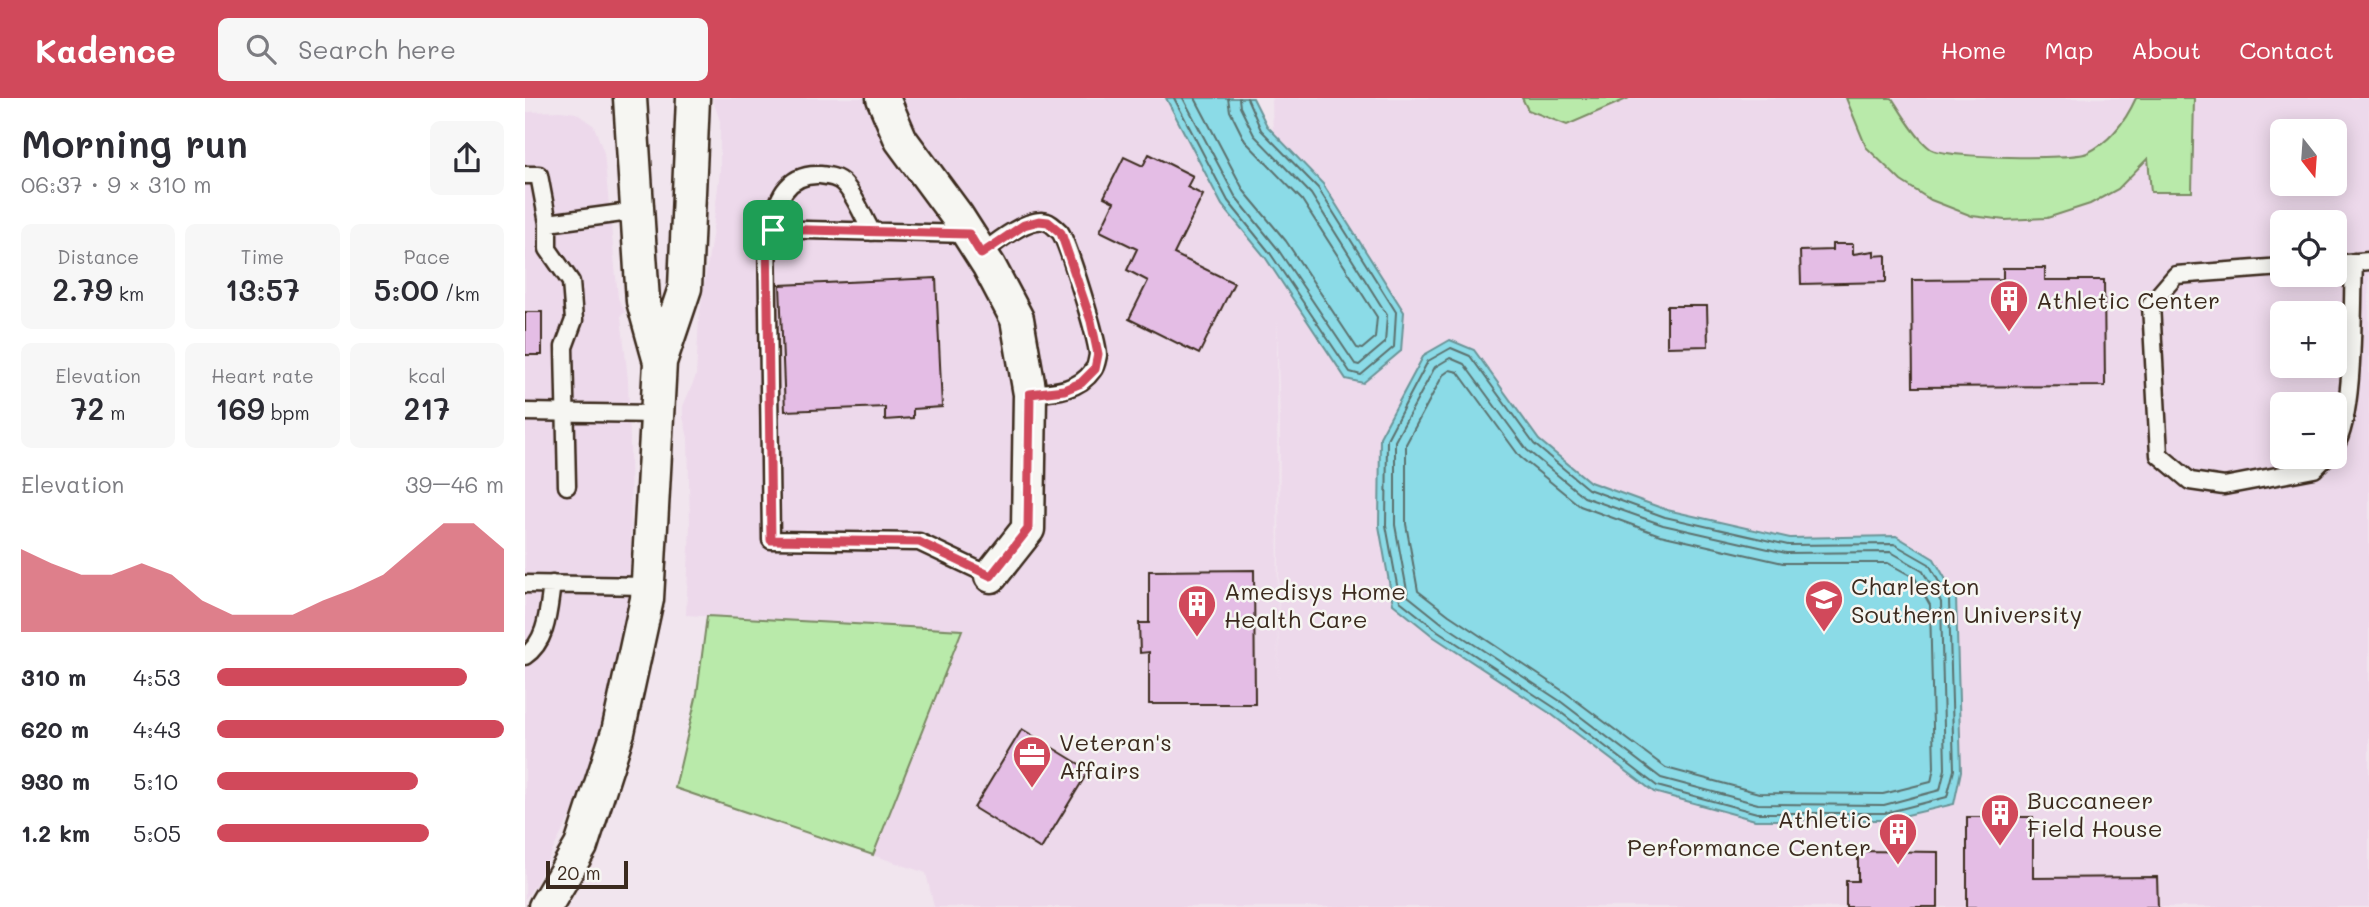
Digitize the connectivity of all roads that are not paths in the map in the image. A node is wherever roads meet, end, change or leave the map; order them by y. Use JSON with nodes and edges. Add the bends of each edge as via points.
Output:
{"nodes":[{"id":1,"x":630,"y":98,"type":"edge"},
{"id":2,"x":692,"y":98,"type":"edge"},
{"id":3,"x":883,"y":98,"type":"edge"},
{"id":4,"x":525,"y":175,"type":"edge"},
{"id":5,"x":637,"y":211,"type":"junction"},
{"id":6,"x":548,"y":223,"type":"junction"},
{"id":7,"x":773,"y":230,"type":"junction"},
{"id":8,"x":872,"y":232,"type":"junction"},
{"id":9,"x":975,"y":244,"type":"junction"},
{"id":10,"x":2362,"y":262,"type":"edge"},
{"id":11,"x":2270,"y":268,"type":"edge"},
{"id":12,"x":660,"y":362,"type":"junction"},
{"id":13,"x":1030,"y":394,"type":"junction"},
{"id":14,"x":2347,"y":402,"type":"edge"},
{"id":15,"x":525,"y":412,"type":"edge"},
{"id":16,"x":566,"y":412,"type":"junction"},
{"id":17,"x":657,"y":414,"type":"junction"},
{"id":18,"x":2314,"y":469,"type":"edge"},
{"id":19,"x":567,"y":486,"type":"dead end"},
{"id":20,"x":991,"y":576,"type":"joint"},
{"id":21,"x":525,"y":584,"type":"edge"},
{"id":22,"x":552,"y":584,"type":"junction"},
{"id":23,"x":647,"y":586,"type":"junction"},
{"id":24,"x":525,"y":656,"type":"edge"},
{"id":25,"x":545,"y":907,"type":"edge"}],
"edges":[{"from":1,"to":5,"type":"street"},
{"from":2,"to":12,"type":"street","via":[[685,288]]},
{"from":3,"to":9,"type":"street","via":[[901,140]]},
{"from":4,"to":6,"type":"lane","via":[[539,175]]},
{"from":5,"to":6,"type":"lane"},
{"from":5,"to":12,"type":"street","via":[[643,301]]},
{"from":6,"to":16,"type":"lane","via":[[548,249],[571,282],[574,320],[564,347]]},
{"from":7,"to":8,"type":"lane"},
{"from":7,"to":8,"type":"lane","via":[[781,195],[794,180],[809,174],[833,176],[844,183]]},
{"from":7,"to":20,"type":"lane","via":[[767,229],[771,540],[919,542]]},
{"from":8,"to":9,"type":"lane"},
{"from":9,"to":13,"type":"street","via":[[1017,319]]},
{"from":9,"to":13,"type":"lane","via":[[1039,221],[1061,233],[1098,354],[1095,369],[1081,383]]},
{"from":10,"to":14,"type":"lane"},
{"from":11,"to":18,"type":"lane","via":[[2176,275],[2151,304],[2159,455],[2190,481],[2224,486]]},
{"from":12,"to":17,"type":"street"},
{"from":13,"to":20,"type":"street","via":[[1028,529]]},
{"from":15,"to":16,"type":"lane"},
{"from":16,"to":17,"type":"lane"},
{"from":16,"to":19,"type":"lane"},
{"from":17,"to":23,"type":"street"},
{"from":21,"to":22,"type":"lane"},
{"from":22,"to":23,"type":"lane"},
{"from":22,"to":24,"type":"lane","via":[[544,631],[537,648]]},
{"from":23,"to":25,"type":"street","via":[[618,732],[581,846]]}]}
